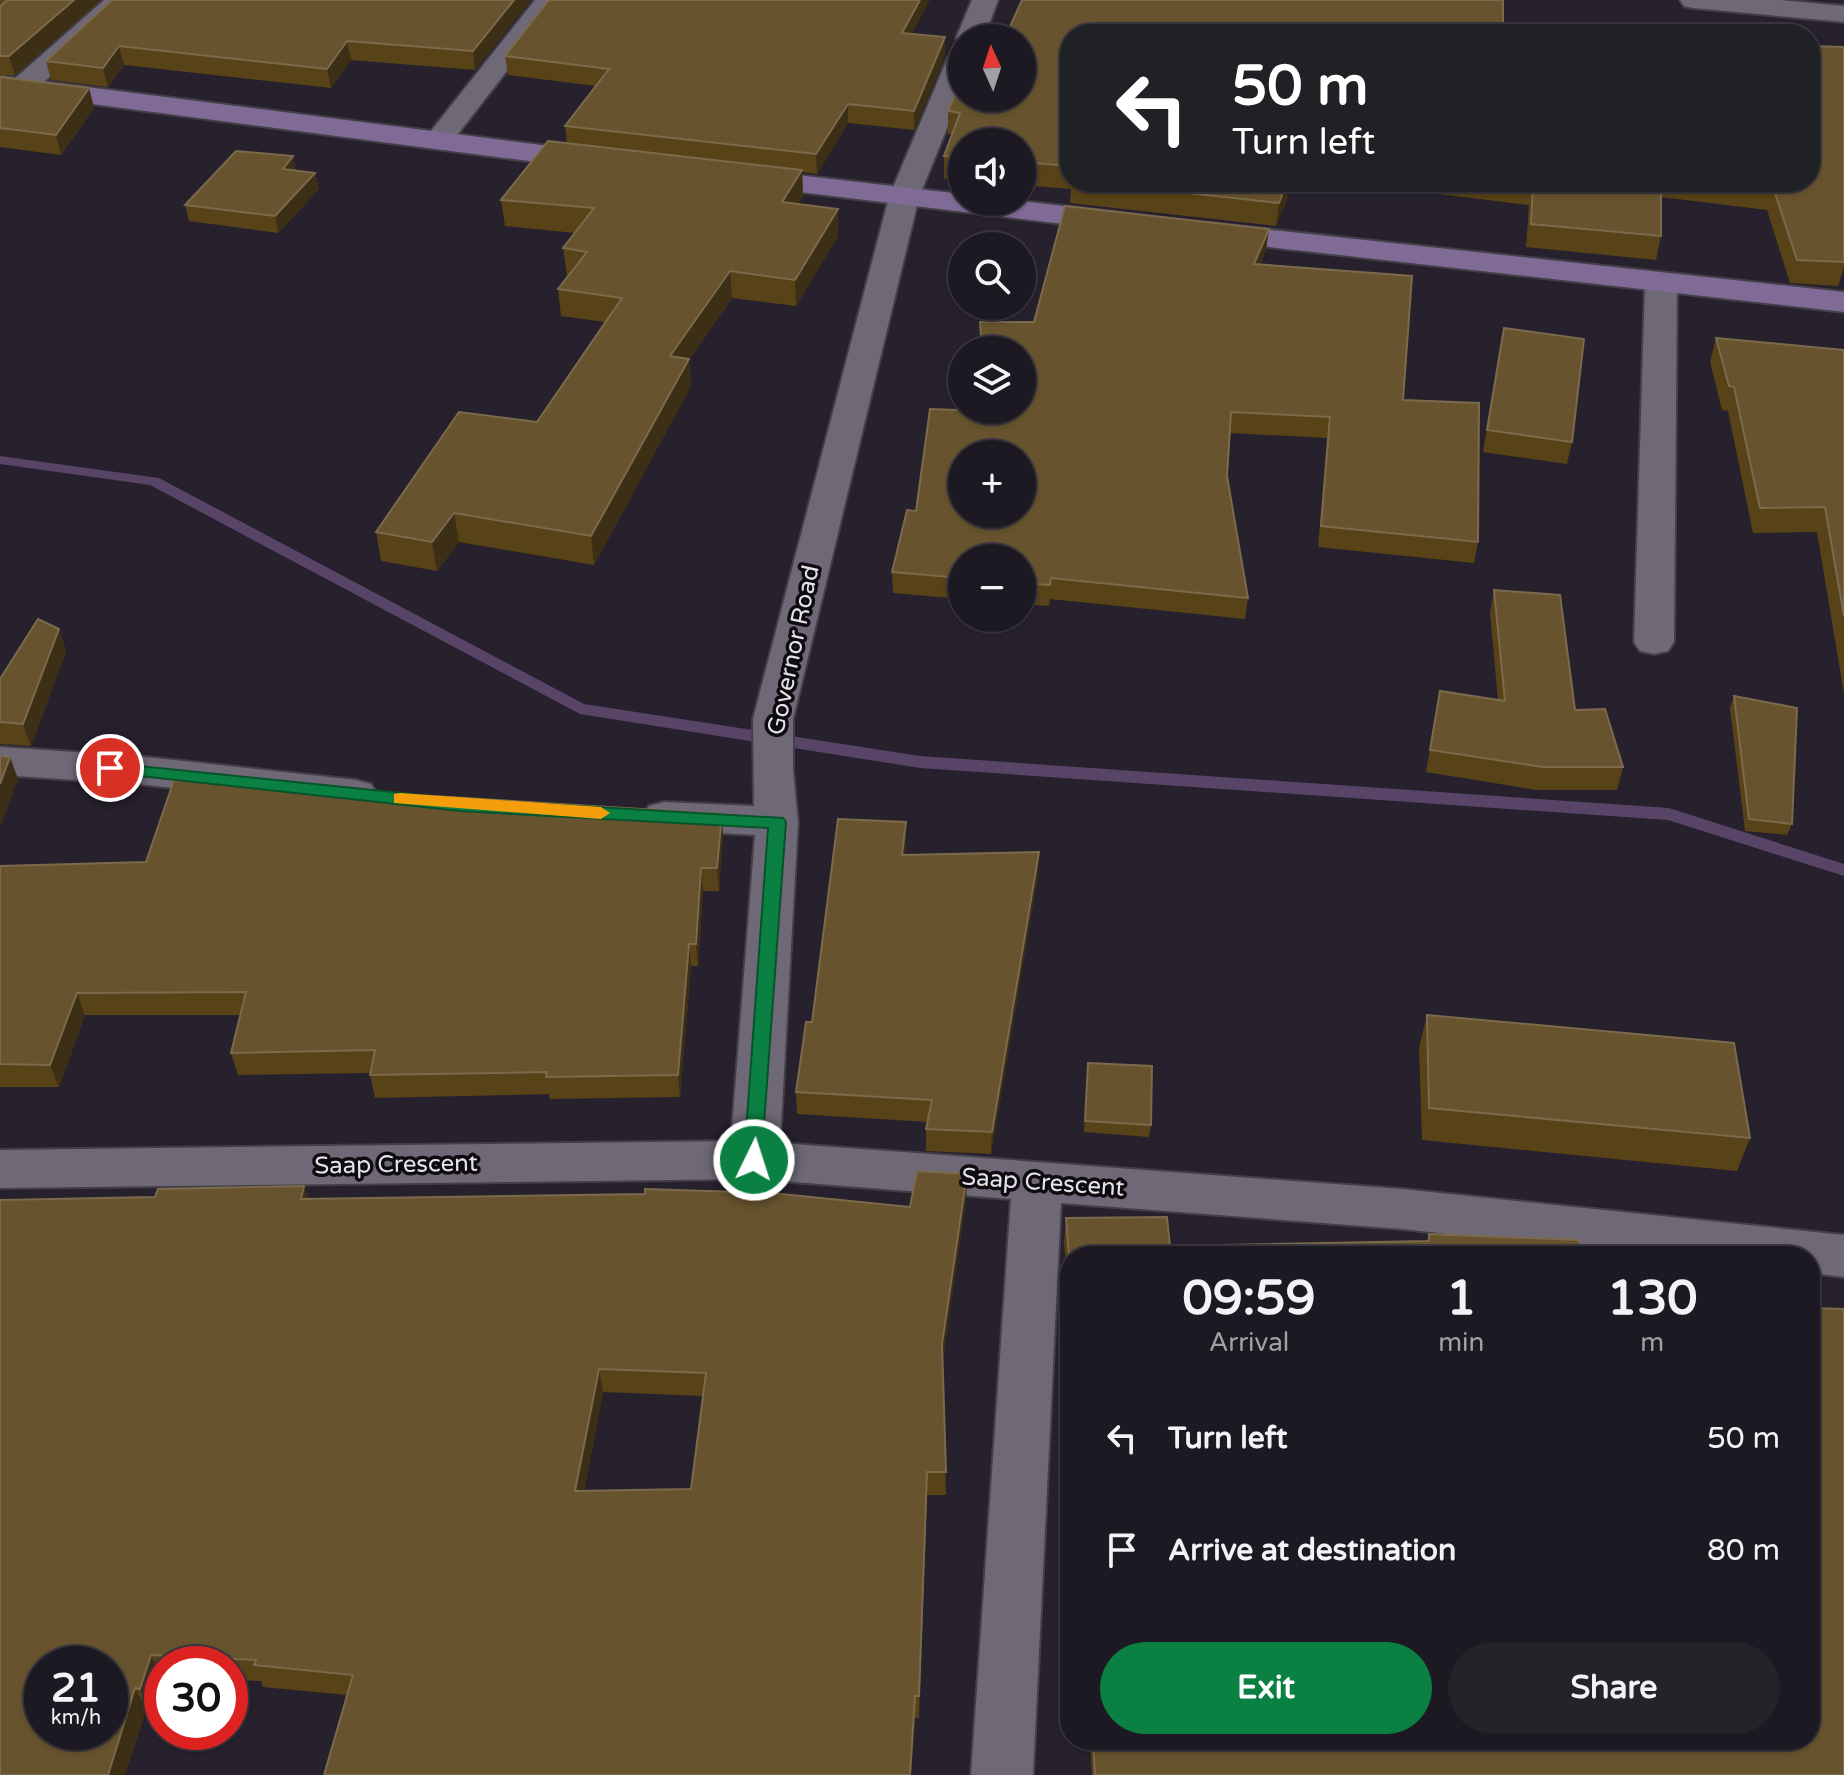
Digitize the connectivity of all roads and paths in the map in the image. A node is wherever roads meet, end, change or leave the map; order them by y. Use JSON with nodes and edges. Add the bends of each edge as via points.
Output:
{"nodes":[{"id":1,"x":120,"y":0,"type":"edge"},
{"id":2,"x":549,"y":0,"type":"edge"},
{"id":3,"x":985,"y":0,"type":"edge"},
{"id":4,"x":1693,"y":0,"type":"edge"},
{"id":5,"x":1844,"y":14,"type":"edge"},
{"id":6,"x":976,"y":24,"type":"edge"},
{"id":7,"x":10,"y":86,"type":"edge"},
{"id":8,"x":948,"y":91,"type":"edge"},
{"id":9,"x":437,"y":142,"type":"junction"},
{"id":10,"x":624,"y":164,"type":"edge"},
{"id":11,"x":717,"y":175,"type":"edge"},
{"id":12,"x":904,"y":197,"type":"junction"},
{"id":13,"x":1156,"y":226,"type":"edge"},
{"id":14,"x":1188,"y":230,"type":"edge"},
{"id":15,"x":1661,"y":284,"type":"junction"},
{"id":16,"x":1844,"y":302,"type":"edge"},
{"id":17,"x":1654,"y":642,"type":"dead end"},
{"id":18,"x":0,"y":761,"type":"edge"},
{"id":19,"x":398,"y":798,"type":"edge"},
{"id":20,"x":618,"y":814,"type":"edge"},
{"id":21,"x":777,"y":822,"type":"junction"},
{"id":22,"x":754,"y":1160,"type":"junction"},
{"id":23,"x":0,"y":1169,"type":"edge"},
{"id":24,"x":1037,"y":1182,"type":"junction"},
{"id":25,"x":1750,"y":1246,"type":"edge"},
{"id":26,"x":1820,"y":1253,"type":"edge"},
{"id":27,"x":1844,"y":1256,"type":"edge"},
{"id":28,"x":1002,"y":1775,"type":"edge"}],
"edges":[{"from":1,"to":7,"type":"street"},
{"from":2,"to":9,"type":"street"},
{"from":3,"to":6,"type":"street"},
{"from":4,"to":5,"type":"street"},
{"from":7,"to":9,"type":"street"},
{"from":8,"to":12,"type":"street","name":"Governor Road"},
{"from":9,"to":10,"type":"street"},
{"from":11,"to":12,"type":"street"},
{"from":12,"to":13,"type":"street"},
{"from":12,"to":21,"type":"street","name":"Governor Road","via":[[773,719]]},
{"from":14,"to":15,"type":"street"},
{"from":15,"to":16,"type":"street"},
{"from":15,"to":17,"type":"street"},
{"from":18,"to":19,"type":"street"},
{"from":20,"to":21,"type":"street"},
{"from":21,"to":22,"type":"street","name":"Governor Road"},
{"from":22,"to":23,"type":"street","name":"Saap Crescent"},
{"from":22,"to":24,"type":"street","name":"Saap Crescent"},
{"from":24,"to":25,"type":"street","name":"Saap Crescent","via":[[1402,1209]]},
{"from":24,"to":28,"type":"street"},
{"from":26,"to":27,"type":"street","name":"Saap Crescent"}]}
